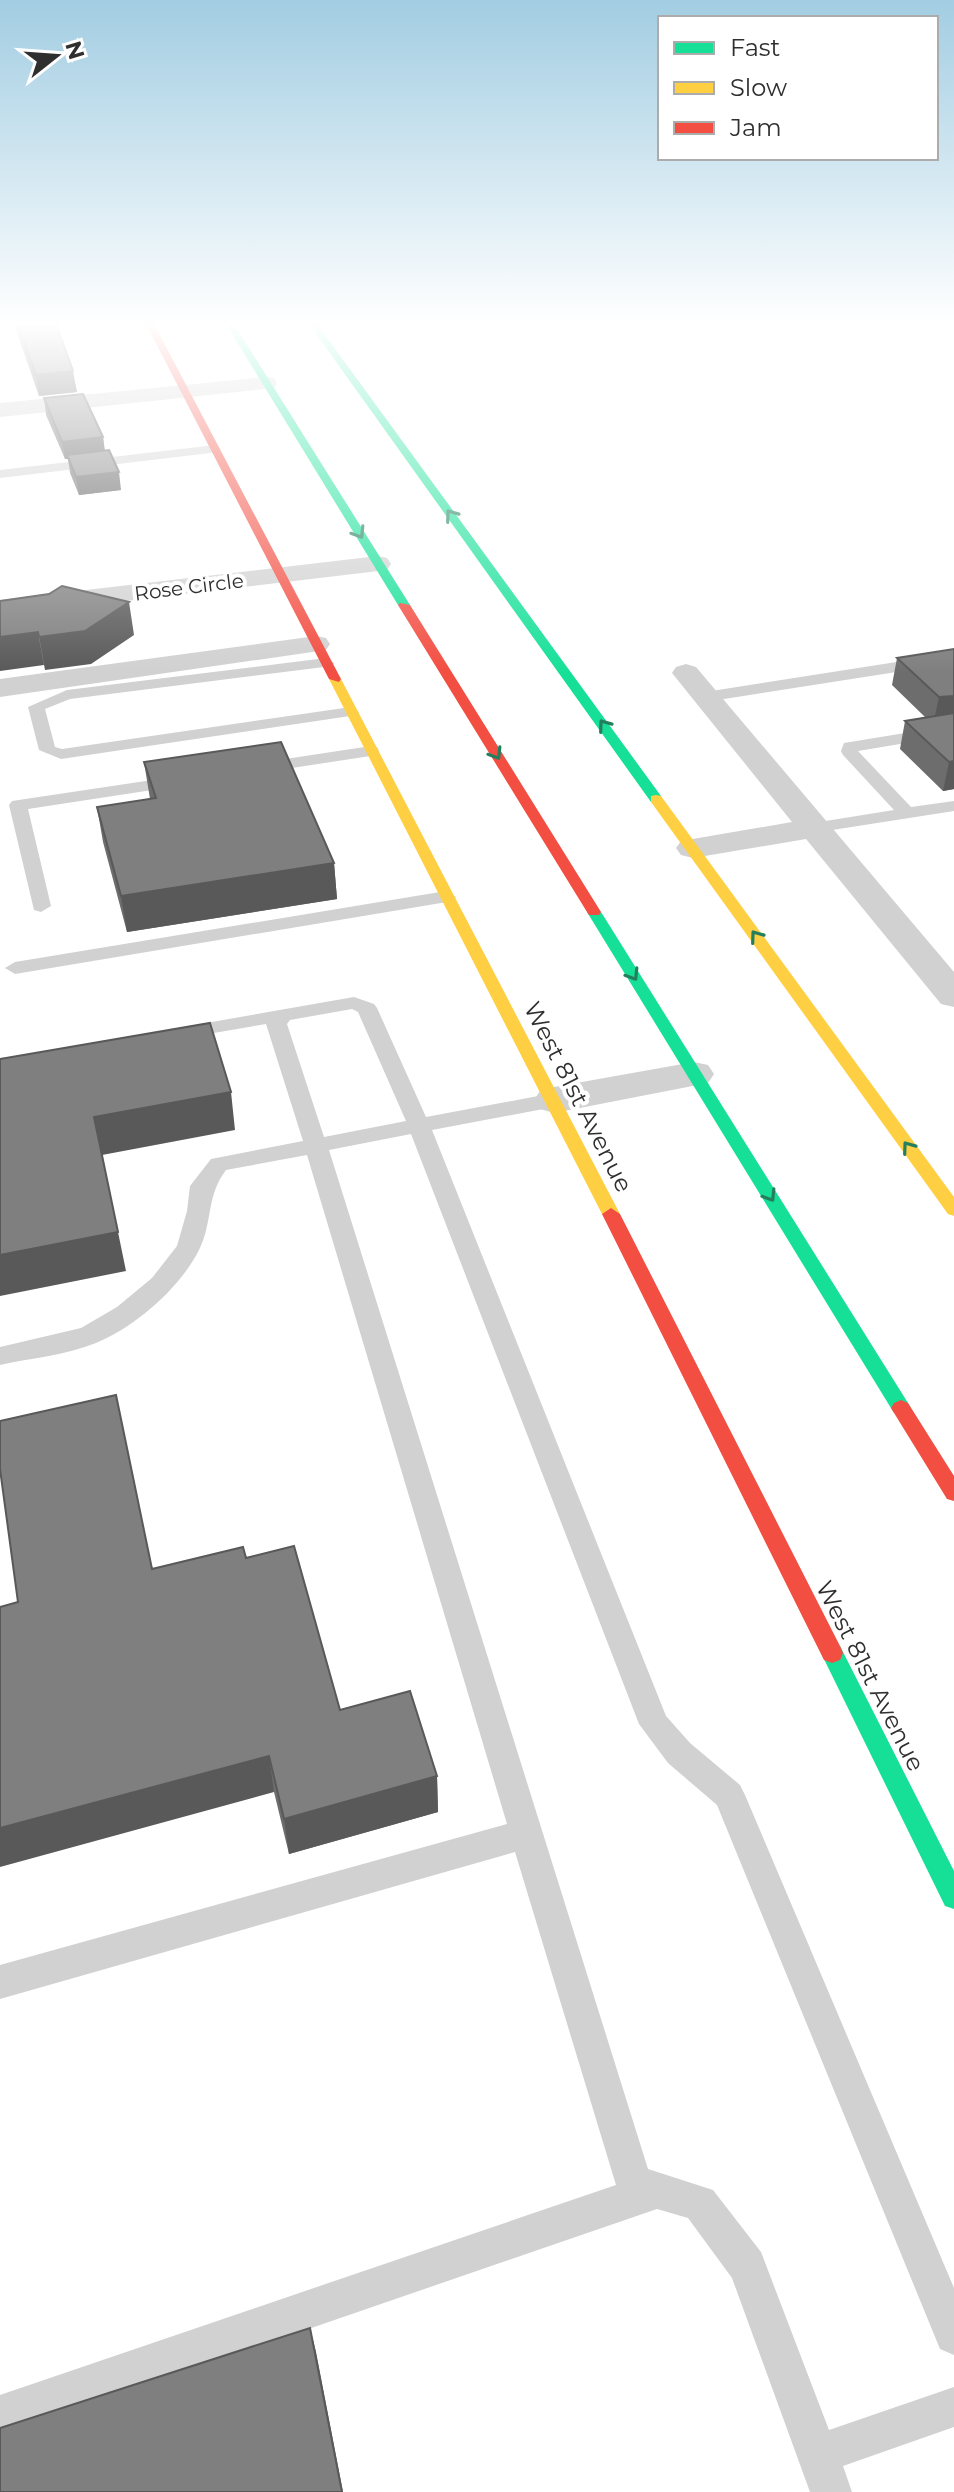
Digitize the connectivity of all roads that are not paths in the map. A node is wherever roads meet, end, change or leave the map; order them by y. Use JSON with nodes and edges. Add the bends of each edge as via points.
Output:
{"nodes":[{"id":1,"x":210,"y":440,"type":"edge"},
{"id":2,"x":301,"y":440,"type":"edge"},
{"id":3,"x":397,"y":440,"type":"edge"},
{"id":4,"x":215,"y":449,"type":"junction"},
{"id":5,"x":0,"y":474,"type":"edge"},
{"id":6,"x":378,"y":564,"type":"junction"},
{"id":7,"x":282,"y":576,"type":"junction"},
{"id":8,"x":0,"y":608,"type":"edge"},
{"id":9,"x":321,"y":654,"type":"junction"},
{"id":10,"x":954,"y":658,"type":"edge"},
{"id":11,"x":696,"y":685,"type":"joint"},
{"id":12,"x":0,"y":688,"type":"edge"},
{"id":13,"x":351,"y":712,"type":"junction"},
{"id":14,"x":954,"y":730,"type":"edge"},
{"id":15,"x":371,"y":751,"type":"junction"},
{"id":16,"x":249,"y":770,"type":"edge"},
{"id":17,"x":202,"y":777,"type":"edge"},
{"id":18,"x":954,"y":806,"type":"edge"},
{"id":19,"x":906,"y":813,"type":"junction"},
{"id":20,"x":813,"y":828,"type":"junction"},
{"id":21,"x":693,"y":848,"type":"junction"},
{"id":22,"x":446,"y":897,"type":"junction"},
{"id":23,"x":41,"y":906,"type":"dead end"},
{"id":24,"x":15,"y":968,"type":"dead end"},
{"id":25,"x":954,"y":996,"type":"edge"},
{"id":26,"x":283,"y":1015,"type":"junction"},
{"id":27,"x":165,"y":1035,"type":"edge"},
{"id":28,"x":694,"y":1074,"type":"junction"},
{"id":29,"x":554,"y":1100,"type":"junction"},
{"id":30,"x":419,"y":1126,"type":"junction"},
{"id":31,"x":316,"y":1146,"type":"junction"},
{"id":32,"x":954,"y":1210,"type":"edge"},
{"id":33,"x":0,"y":1356,"type":"edge"},
{"id":34,"x":954,"y":1493,"type":"edge"},
{"id":35,"x":526,"y":1834,"type":"junction"},
{"id":36,"x":954,"y":1897,"type":"edge"},
{"id":37,"x":0,"y":1982,"type":"edge"},
{"id":38,"x":657,"y":2190,"type":"junction"},
{"id":39,"x":954,"y":2335,"type":"edge"},
{"id":40,"x":954,"y":2407,"type":"edge"},
{"id":41,"x":0,"y":2415,"type":"edge"},
{"id":42,"x":818,"y":2454,"type":"junction"},
{"id":43,"x":831,"y":2492,"type":"edge"}],
"edges":[{"from":1,"to":4,"type":"main road","name":"West 81st Avenue"},
{"from":2,"to":6,"type":"main road","one_way":true},
{"from":21,"to":3,"type":"main road","one_way":true},
{"from":4,"to":5,"type":"lane"},
{"from":4,"to":7,"type":"main road","name":"West 81st Avenue"},
{"from":6,"to":7,"type":"street","name":"Rose Circle"},
{"from":6,"to":28,"type":"main road","one_way":true},
{"from":7,"to":8,"type":"street","name":"Rose Circle"},
{"from":7,"to":9,"type":"main road","name":"West 81st Avenue"},
{"from":9,"to":12,"type":"street"},
{"from":9,"to":13,"type":"main road","name":"West 81st Avenue"},
{"from":9,"to":13,"type":"lane","via":[[67,695],[36,707],[47,750],[61,754]]},
{"from":10,"to":11,"type":"lane"},
{"from":11,"to":20,"type":"street"},
{"from":13,"to":15,"type":"main road","name":"West 81st Avenue"},
{"from":14,"to":19,"type":"lane","via":[[850,747]]},
{"from":15,"to":16,"type":"lane"},
{"from":15,"to":22,"type":"main road","name":"West 81st Avenue"},
{"from":17,"to":23,"type":"lane","via":[[18,805]]},
{"from":18,"to":19,"type":"lane"},
{"from":19,"to":20,"type":"lane"},
{"from":20,"to":21,"type":"street"},
{"from":20,"to":25,"type":"street"},
{"from":32,"to":21,"type":"main road","one_way":true},
{"from":22,"to":24,"type":"lane"},
{"from":22,"to":29,"type":"main road","name":"West 81st Avenue"},
{"from":26,"to":27,"type":"lane"},
{"from":26,"to":30,"type":"lane","via":[[354,1003],[367,1008]]},
{"from":26,"to":31,"type":"lane","via":[[276,1024]]},
{"from":28,"to":29,"type":"street"},
{"from":28,"to":34,"type":"main road","one_way":true},
{"from":29,"to":30,"type":"lane"},
{"from":29,"to":36,"type":"main road","name":"West 81st Avenue"},
{"from":30,"to":31,"type":"lane"},
{"from":30,"to":39,"type":"lane","via":[[654,1724],[729,1795]]},
{"from":31,"to":33,"type":"lane","via":[[219,1164],[202,1186],[188,1248],[161,1284],[88,1336]]},
{"from":31,"to":35,"type":"lane"},
{"from":35,"to":37,"type":"lane"},
{"from":35,"to":38,"type":"lane","via":[[634,2183]]},
{"from":38,"to":41,"type":"lane"},
{"from":38,"to":42,"type":"lane","via":[[700,2203],[747,2266]]},
{"from":40,"to":42,"type":"lane"},
{"from":42,"to":43,"type":"lane"}]}
